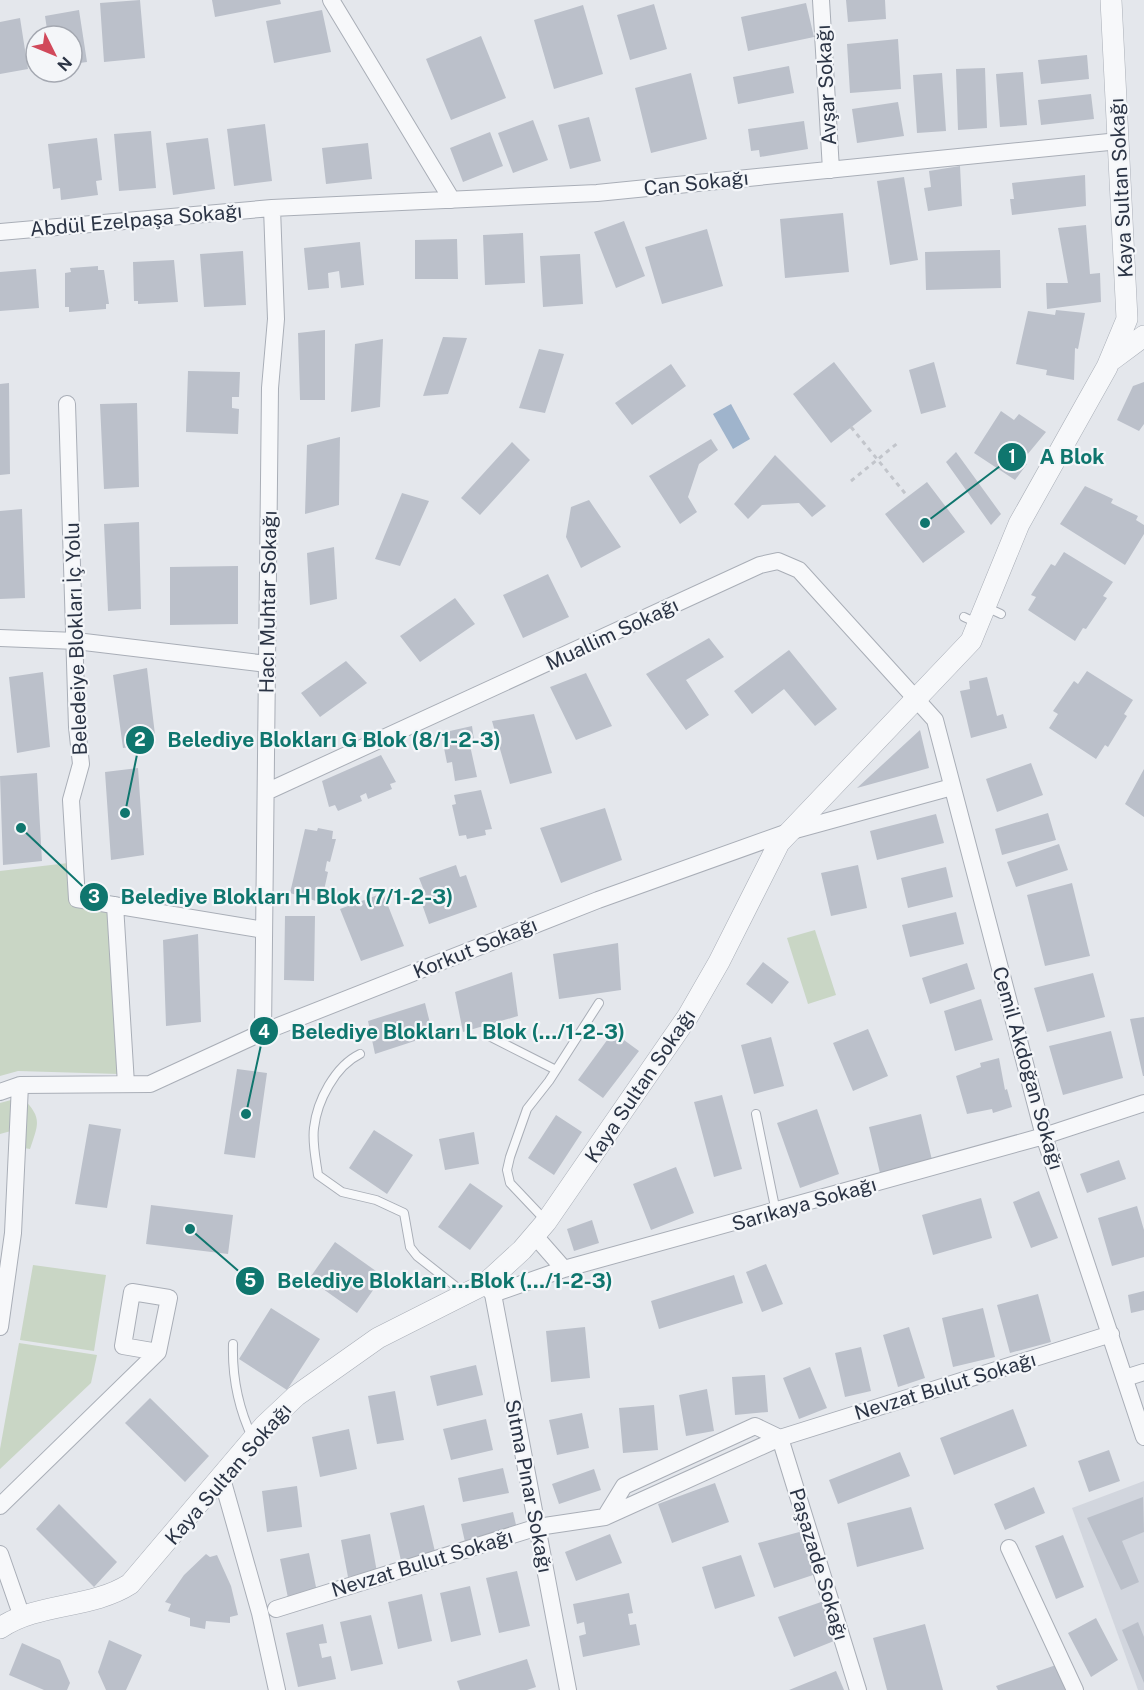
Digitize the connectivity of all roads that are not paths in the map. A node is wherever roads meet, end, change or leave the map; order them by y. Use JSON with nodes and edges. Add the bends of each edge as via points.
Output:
{"nodes":[{"id":1,"x":331,"y":0,"type":"edge"},
{"id":2,"x":821,"y":0,"type":"edge"},
{"id":3,"x":1112,"y":0,"type":"edge"},
{"id":4,"x":1119,"y":141,"type":"junction"},
{"id":5,"x":831,"y":170,"type":"junction"},
{"id":6,"x":452,"y":200,"type":"junction"},
{"id":7,"x":272,"y":208,"type":"junction"},
{"id":8,"x":0,"y":232,"type":"edge"},
{"id":9,"x":1128,"y":313,"type":"junction"},
{"id":10,"x":1143,"y":338,"type":"edge"},
{"id":11,"x":1104,"y":371,"type":"junction"},
{"id":12,"x":67,"y":404,"type":"dead end"},
{"id":13,"x":0,"y":638,"type":"edge"},
{"id":14,"x":76,"y":641,"type":"junction"},
{"id":15,"x":267,"y":664,"type":"junction"},
{"id":16,"x":918,"y":699,"type":"junction"},
{"id":17,"x":952,"y":787,"type":"junction"},
{"id":18,"x":266,"y":792,"type":"junction"},
{"id":19,"x":788,"y":832,"type":"junction"},
{"id":20,"x":115,"y":905,"type":"junction"},
{"id":21,"x":264,"y":930,"type":"junction"},
{"id":22,"x":599,"y":1003,"type":"dead end"},
{"id":23,"x":263,"y":1032,"type":"junction"},
{"id":24,"x":487,"y":1035,"type":"dead end"},
{"id":25,"x":360,"y":1054,"type":"dead end"},
{"id":26,"x":556,"y":1070,"type":"junction"},
{"id":27,"x":126,"y":1084,"type":"junction"},
{"id":28,"x":20,"y":1085,"type":"junction"},
{"id":29,"x":0,"y":1092,"type":"edge"},
{"id":30,"x":1144,"y":1103,"type":"edge"},
{"id":31,"x":756,"y":1114,"type":"dead end"},
{"id":32,"x":1044,"y":1136,"type":"junction"},
{"id":33,"x":776,"y":1212,"type":"junction"},
{"id":34,"x":540,"y":1229,"type":"junction"},
{"id":35,"x":564,"y":1269,"type":"junction"},
{"id":36,"x":489,"y":1289,"type":"junction"},
{"id":37,"x":464,"y":1294,"type":"junction"},
{"id":38,"x":0,"y":1327,"type":"edge"},
{"id":39,"x":1111,"y":1334,"type":"junction"},
{"id":40,"x":233,"y":1344,"type":"dead end"},
{"id":41,"x":158,"y":1352,"type":"dead end"},
{"id":42,"x":1144,"y":1372,"type":"edge"},
{"id":43,"x":1125,"y":1378,"type":"junction"},
{"id":44,"x":1144,"y":1437,"type":"edge"},
{"id":45,"x":780,"y":1438,"type":"junction"},
{"id":46,"x":253,"y":1439,"type":"junction"},
{"id":47,"x":221,"y":1475,"type":"junction"},
{"id":48,"x":0,"y":1506,"type":"edge"},
{"id":49,"x":538,"y":1527,"type":"junction"},
{"id":50,"x":1009,"y":1548,"type":"dead end"},
{"id":51,"x":0,"y":1554,"type":"edge"},
{"id":52,"x":276,"y":1609,"type":"dead end"},
{"id":53,"x":22,"y":1617,"type":"junction"},
{"id":54,"x":0,"y":1628,"type":"edge"},
{"id":55,"x":277,"y":1690,"type":"edge"},
{"id":56,"x":568,"y":1690,"type":"edge"},
{"id":57,"x":858,"y":1690,"type":"edge"},
{"id":58,"x":1075,"y":1690,"type":"edge"}],
"edges":[{"from":1,"to":6,"type":"street"},
{"from":2,"to":5,"type":"street","name":"Avşar Sokağı"},
{"from":3,"to":4,"type":"street","name":"Kaya Sultan Sokağı"},
{"from":4,"to":5,"type":"street","name":"Can Sokağı"},
{"from":4,"to":9,"type":"street","name":"Kaya Sultan Sokağı"},
{"from":5,"to":6,"type":"street","name":"Can Sokağı","via":[[597,193]]},
{"from":6,"to":7,"type":"street","name":"Can Sokağı"},
{"from":7,"to":8,"type":"street","name":"Abdül Ezelpaşa Sokağı"},
{"from":7,"to":15,"type":"street","name":"Hacı Muhtar Sokağı","via":[[276,319],[270,388]]},
{"from":9,"to":10,"type":"street","via":[[1133,332]]},
{"from":9,"to":11,"type":"street","name":"Kaya Sultan Sokağı"},
{"from":10,"to":11,"type":"street","name":"Kaya Sultan Sokağı","via":[[1124,349]]},
{"from":11,"to":16,"type":"street","name":"Kaya Sultan Sokağı","via":[[1019,524],[969,645]]},
{"from":12,"to":14,"type":"street","name":"Beledeiye Blokları İç Yolu"},
{"from":13,"to":14,"type":"street"},
{"from":14,"to":15,"type":"street"},
{"from":14,"to":20,"type":"street","name":"Beledeiye Blokları İç Yolu","via":[[81,764],[71,800],[77,899]]},
{"from":15,"to":18,"type":"street","name":"Hacı Muhtar Sokağı"},
{"from":16,"to":17,"type":"street","name":"Cemil Akdoğan Sokağı","via":[[937,724]]},
{"from":16,"to":18,"type":"street","name":"Muallim Sokağı","via":[[802,572],[789,563],[772,561]]},
{"from":16,"to":19,"type":"street","name":"Kaya Sultan Sokağı"},
{"from":17,"to":19,"type":"street","name":"Korkut Sokağı"},
{"from":17,"to":32,"type":"street","name":"Cemil Akdoğan Sokağı"},
{"from":18,"to":21,"type":"street","name":"Hacı Muhtar Sokağı"},
{"from":19,"to":23,"type":"street","name":"Korkut Sokağı","via":[[598,900]]},
{"from":19,"to":34,"type":"street","name":"Kaya Sultan Sokağı","via":[[772,853],[688,1017]]},
{"from":20,"to":21,"type":"street","name":"Beledeiye Blokları İç Yolu"},
{"from":20,"to":27,"type":"street"},
{"from":21,"to":23,"type":"street","name":"Hacı Muhtar Sokağı"},
{"from":22,"to":26,"type":"lane"},
{"from":23,"to":27,"type":"street","name":"Korkut Sokağı","via":[[150,1084]]},
{"from":24,"to":26,"type":"lane"},
{"from":25,"to":37,"type":"lane","via":[[330,1084],[319,1108],[314,1129],[318,1175],[342,1192],[376,1200],[404,1213],[410,1247]]},
{"from":26,"to":34,"type":"lane","via":[[527,1109],[507,1170],[510,1183]]},
{"from":27,"to":28,"type":"street","name":"Korkut Sokağı"},
{"from":28,"to":29,"type":"street","name":"Korkut Sokağı"},
{"from":28,"to":38,"type":"street","via":[[13,1233]]},
{"from":30,"to":32,"type":"street","name":"Sarıkaya Sokağı"},
{"from":31,"to":33,"type":"lane"},
{"from":32,"to":33,"type":"street","name":"Sarıkaya Sokağı"},
{"from":32,"to":39,"type":"street","name":"Cemil Akdoğan Sokağı"},
{"from":33,"to":35,"type":"street","name":"Sarıkaya Sokağı"},
{"from":34,"to":35,"type":"street"},
{"from":34,"to":36,"type":"street","name":"Kaya Sultan Sokağı"},
{"from":35,"to":36,"type":"street","name":"Sarıkaya Sokağı"},
{"from":36,"to":37,"type":"street","name":"Kaya Sultan Sokağı"},
{"from":36,"to":49,"type":"street","name":"Sıtma Pınar Sokağı"},
{"from":37,"to":46,"type":"street","name":"Kaya Sultan Sokağı","via":[[378,1338],[334,1368],[296,1396]]},
{"from":39,"to":43,"type":"street","name":"Cemil Akdoğan Sokağı"},
{"from":39,"to":45,"type":"street","name":"Nevzat Bulut Sokağı"},
{"from":40,"to":46,"type":"lane","via":[[236,1391]]},
{"from":41,"to":48,"type":"street"},
{"from":42,"to":43,"type":"street"},
{"from":43,"to":44,"type":"street","name":"Cemil Akdoğan Sokağı"},
{"from":45,"to":49,"type":"street","name":"Nevzat Bulut Sokağı","via":[[605,1518]]},
{"from":45,"to":57,"type":"street","name":"Paşazade Sokağı"},
{"from":46,"to":47,"type":"street","name":"Kaya Sultan Sokağı"},
{"from":47,"to":53,"type":"street","name":"Kaya Sultan Sokağı","via":[[130,1584],[113,1594]]},
{"from":47,"to":55,"type":"street"},
{"from":49,"to":52,"type":"street","name":"Nevzat Bulut Sokağı"},
{"from":49,"to":56,"type":"street","name":"Sıtma Pınar Sokağı"},
{"from":50,"to":58,"type":"street"},
{"from":51,"to":53,"type":"street"},
{"from":53,"to":54,"type":"street","name":"Kaya Sultan Sokağı"}]}
